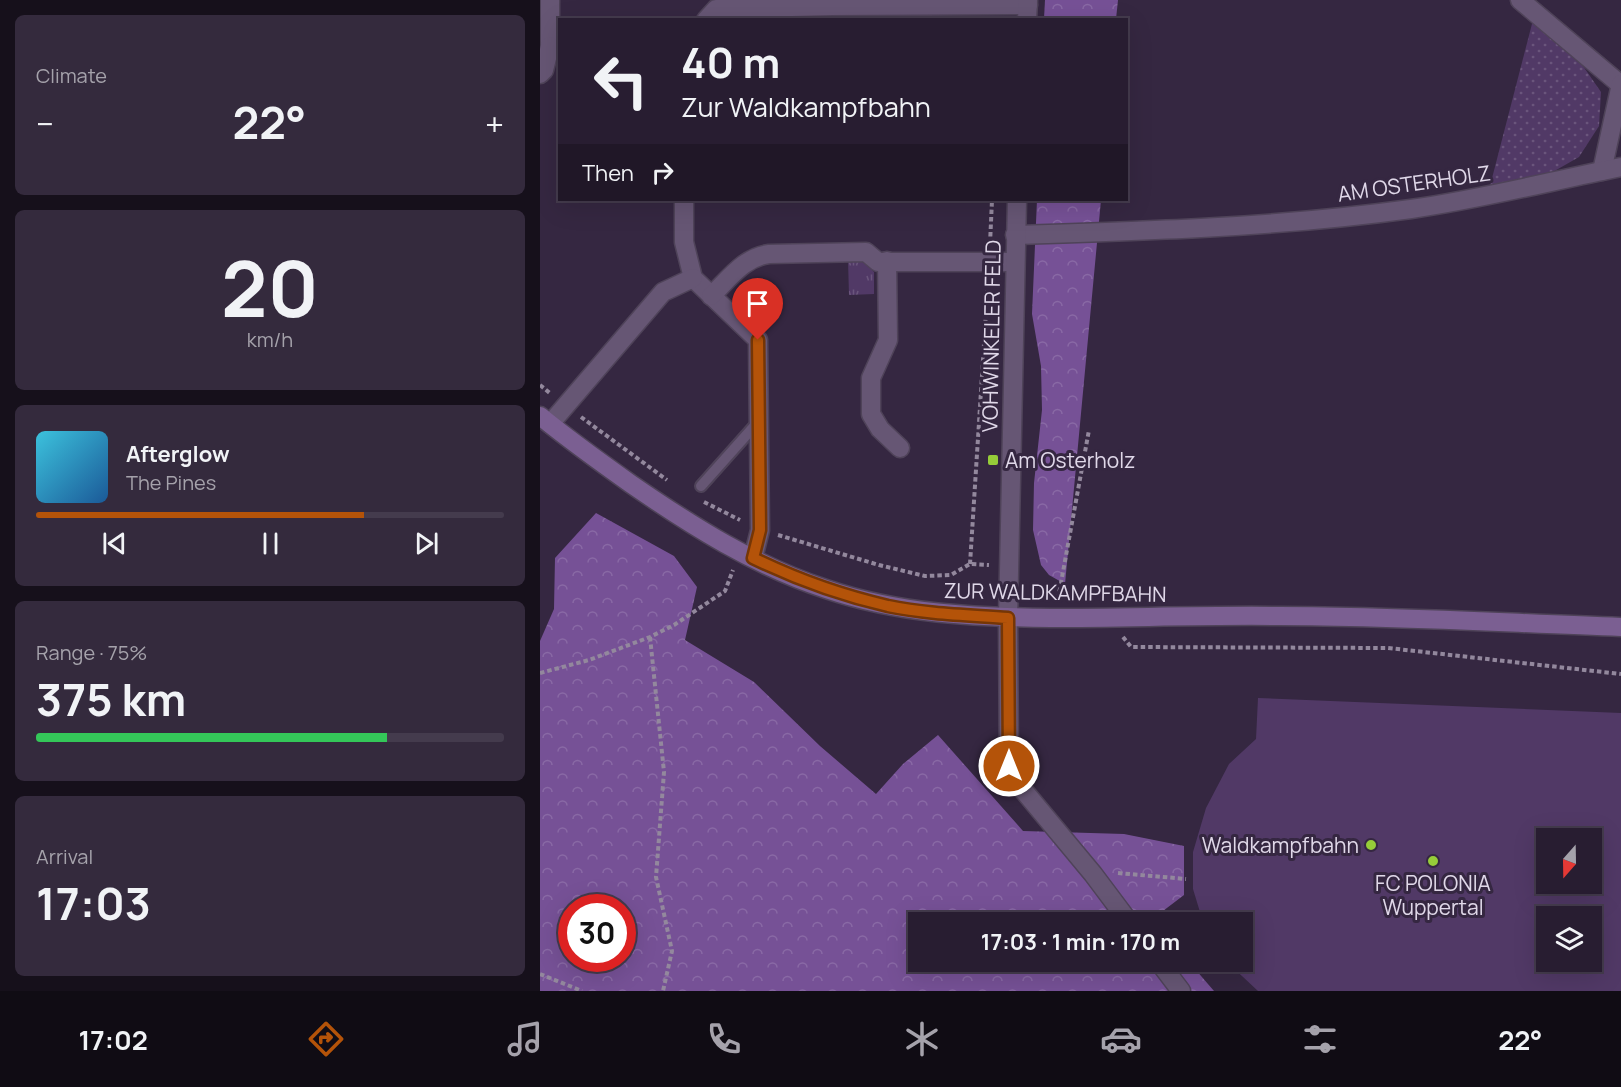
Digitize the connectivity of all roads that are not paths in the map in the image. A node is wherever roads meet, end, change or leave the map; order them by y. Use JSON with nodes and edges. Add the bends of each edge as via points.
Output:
{"nodes":[{"id":1,"x":550,"y":0,"type":"edge"},
{"id":2,"x":1520,"y":0,"type":"edge"},
{"id":3,"x":1028,"y":8,"type":"edge"},
{"id":4,"x":708,"y":18,"type":"edge"},
{"id":5,"x":555,"y":46,"type":"edge"},
{"id":6,"x":540,"y":74,"type":"edge"},
{"id":7,"x":1621,"y":84,"type":"edge"},
{"id":8,"x":1621,"y":167,"type":"edge"},
{"id":9,"x":1602,"y":171,"type":"junction"},
{"id":10,"x":684,"y":201,"type":"edge"},
{"id":11,"x":1017,"y":201,"type":"edge"},
{"id":12,"x":1015,"y":235,"type":"junction"},
{"id":13,"x":887,"y":261,"type":"junction"},
{"id":14,"x":1015,"y":262,"type":"junction"},
{"id":15,"x":693,"y":278,"type":"junction"},
{"id":16,"x":711,"y":296,"type":"junction"},
{"id":17,"x":545,"y":420,"type":"edge"},
{"id":18,"x":759,"y":421,"type":"junction"},
{"id":19,"x":900,"y":448,"type":"dead end"},
{"id":20,"x":701,"y":486,"type":"dead end"},
{"id":21,"x":746,"y":556,"type":"junction"},
{"id":22,"x":1008,"y":618,"type":"junction"},
{"id":23,"x":1621,"y":627,"type":"edge"},
{"id":24,"x":1122,"y":912,"type":"edge"},
{"id":25,"x":1167,"y":972,"type":"edge"},
{"id":26,"x":1181,"y":991,"type":"edge"}],
"edges":[{"from":1,"to":5,"type":"street"},
{"from":2,"to":7,"type":"street"},
{"from":3,"to":4,"type":"street","via":[[716,9]]},
{"from":5,"to":6,"type":"street"},
{"from":7,"to":9,"type":"street"},
{"from":8,"to":9,"type":"street","name":"AM OSTERHOLZ"},
{"from":9,"to":12,"type":"street","name":"AM OSTERHOLZ","via":[[1412,209],[1308,221],[1196,230]]},
{"from":10,"to":15,"type":"street","via":[[684,242]]},
{"from":11,"to":12,"type":"street","name":"VOHWINKELER FELD"},
{"from":12,"to":14,"type":"street","name":"VOHWINKELER FELD"},
{"from":13,"to":14,"type":"street"},
{"from":13,"to":16,"type":"street","via":[[878,262],[866,252],[758,255],[744,263]]},
{"from":13,"to":19,"type":"street","via":[[888,340],[871,378],[871,414]]},
{"from":14,"to":22,"type":"street","name":"VOHWINKELER FELD"},
{"from":15,"to":16,"type":"street"},
{"from":15,"to":17,"type":"street","via":[[663,291]]},
{"from":16,"to":18,"type":"street","via":[[758,340]]},
{"from":17,"to":21,"type":"main road","name":"ZUR WALDKAMPFBAHN","via":[[653,499]]},
{"from":18,"to":20,"type":"lane"},
{"from":18,"to":21,"type":"street","via":[[760,530]]},
{"from":21,"to":22,"type":"main road","name":"ZUR WALDKAMPFBAHN","via":[[828,590],[890,606]]},
{"from":22,"to":23,"type":"main road","name":"ZUR WALDKAMPFBAHN","via":[[1289,616]]},
{"from":22,"to":24,"type":"street","name":"VOHWINKELER FELD","via":[[1009,766],[1014,779]]},
{"from":25,"to":26,"type":"street"}]}
